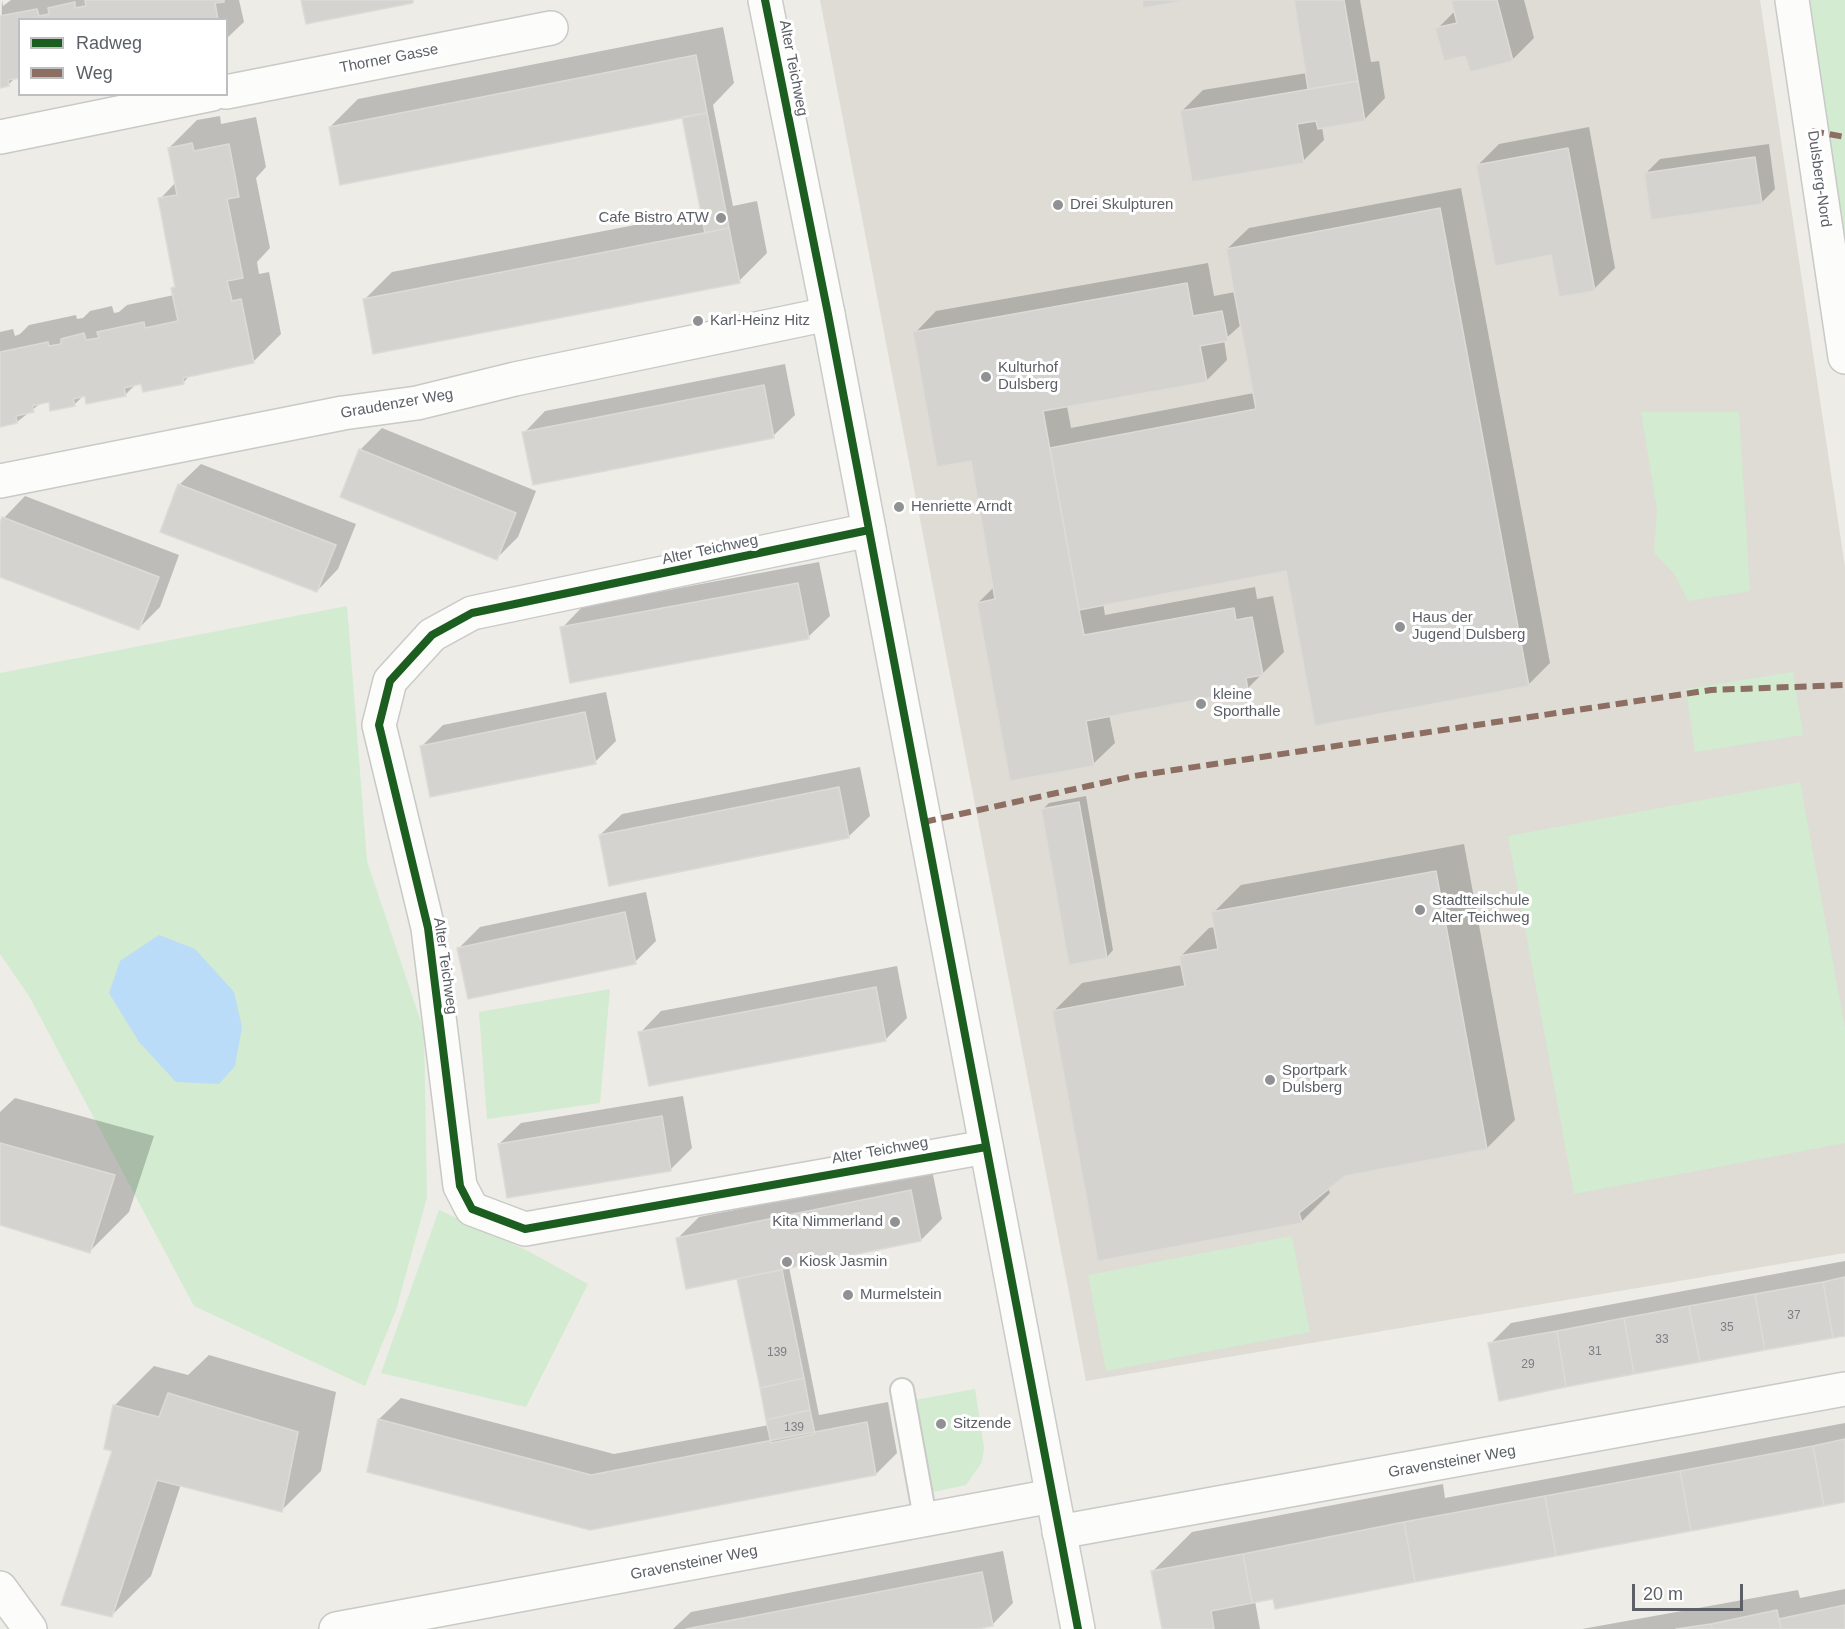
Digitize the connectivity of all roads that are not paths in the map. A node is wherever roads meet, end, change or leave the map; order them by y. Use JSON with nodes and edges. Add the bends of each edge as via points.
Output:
{"nodes":[{"id":1,"x":765,"y":0,"type":"edge"},
{"id":2,"x":1792,"y":0,"type":"edge"},
{"id":3,"x":551,"y":28,"type":"dead end"},
{"id":4,"x":228,"y":92,"type":"edge"},
{"id":5,"x":202,"y":96,"type":"edge"},
{"id":6,"x":0,"y":137,"type":"edge"},
{"id":7,"x":828,"y":314,"type":"junction"},
{"id":8,"x":1845,"y":357,"type":"edge"},
{"id":9,"x":0,"y":481,"type":"edge"},
{"id":10,"x":869,"y":530,"type":"junction"},
{"id":11,"x":986,"y":1147,"type":"junction"},
{"id":12,"x":1845,"y":1389,"type":"edge"},
{"id":13,"x":902,"y":1390,"type":"dead end"},
{"id":14,"x":1052,"y":1496,"type":"junction"},
{"id":15,"x":925,"y":1518,"type":"junction"},
{"id":16,"x":1059,"y":1532,"type":"junction"},
{"id":17,"x":0,"y":1588,"type":"edge"},
{"id":18,"x":30,"y":1629,"type":"edge"},
{"id":19,"x":336,"y":1629,"type":"edge"},
{"id":20,"x":1077,"y":1629,"type":"edge"}],
"edges":[{"from":1,"to":7,"type":"street","name":"Alter Teichweg"},
{"from":2,"to":8,"type":"street","name":"Dulsberg-Nord"},
{"from":3,"to":4,"type":"street","name":"Thorner Gasse"},
{"from":5,"to":6,"type":"street"},
{"from":7,"to":9,"type":"street","name":"Graudenzer Weg","via":[[417,403],[343,413]]},
{"from":7,"to":10,"type":"street","name":"Alter Teichweg"},
{"from":10,"to":11,"type":"street","name":"Alter Teichweg"},
{"from":10,"to":11,"type":"street","name":"Alter Teichweg","via":[[472,613],[432,635],[390,681],[379,725],[428,928],[460,1186],[472,1209],[525,1229]]},
{"from":11,"to":14,"type":"street","name":"Alter Teichweg"},
{"from":12,"to":16,"type":"street","name":"Gravensteiner Weg"},
{"from":13,"to":15,"type":"lane"},
{"from":14,"to":15,"type":"street","name":"Gravensteiner Weg"},
{"from":14,"to":16,"type":"street","name":"Alter Teichweg"},
{"from":15,"to":19,"type":"street","name":"Gravensteiner Weg"},
{"from":16,"to":20,"type":"street","name":"Alter Teichweg"},
{"from":17,"to":18,"type":"street"}]}
